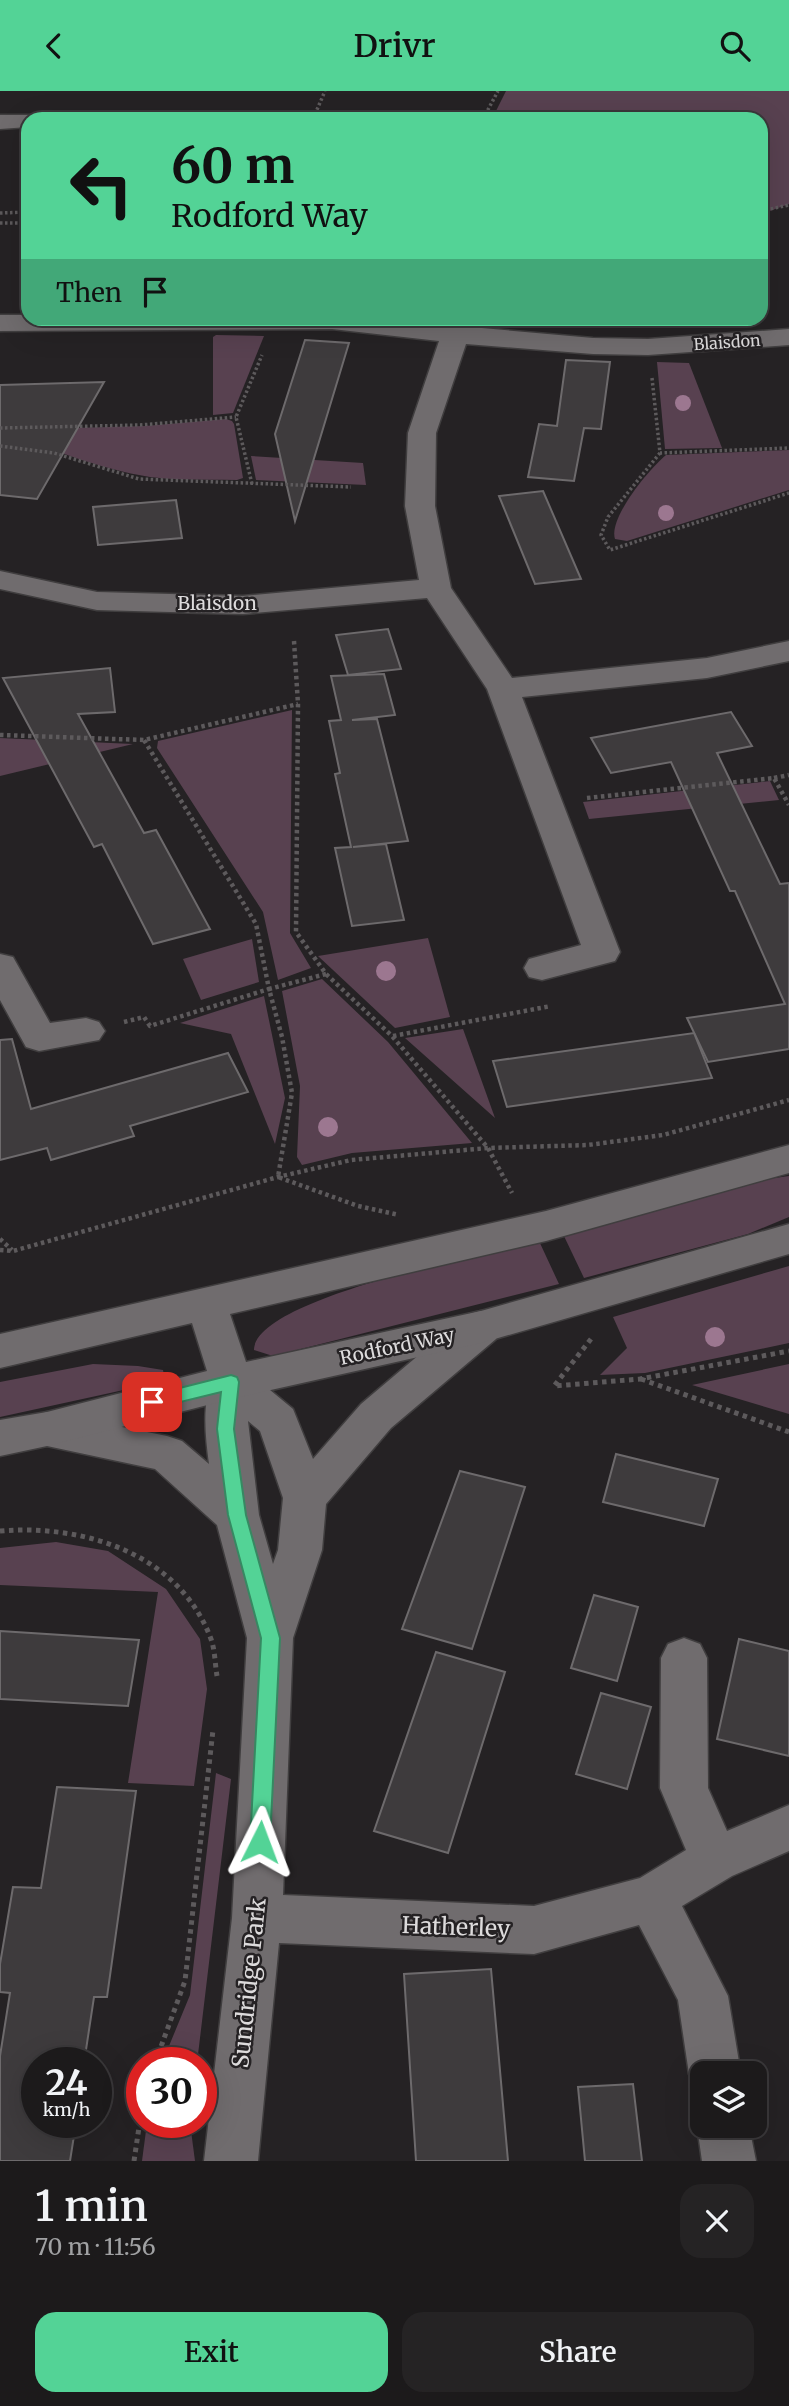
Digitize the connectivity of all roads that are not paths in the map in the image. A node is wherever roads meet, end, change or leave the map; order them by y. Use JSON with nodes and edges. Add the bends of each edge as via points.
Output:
{"nodes":[{"id":1,"x":21,"y":120,"type":"edge"},
{"id":2,"x":0,"y":122,"type":"edge"},
{"id":3,"x":0,"y":323,"type":"edge"},
{"id":4,"x":21,"y":323,"type":"edge"},
{"id":5,"x":376,"y":326,"type":"edge"},
{"id":6,"x":454,"y":335,"type":"junction"},
{"id":7,"x":789,"y":337,"type":"edge"},
{"id":8,"x":0,"y":580,"type":"edge"},
{"id":9,"x":436,"y":588,"type":"junction"},
{"id":10,"x":789,"y":651,"type":"edge"},
{"id":11,"x":503,"y":689,"type":"junction"},
{"id":12,"x":0,"y":966,"type":"edge"},
{"id":13,"x":542,"y":968,"type":"road end"},
{"id":14,"x":86,"y":1031,"type":"dead end"},
{"id":15,"x":789,"y":1160,"type":"edge"},
{"id":16,"x":789,"y":1239,"type":"edge"},
{"id":17,"x":207,"y":1305,"type":"junction"},
{"id":18,"x":481,"y":1327,"type":"junction"},
{"id":19,"x":0,"y":1351,"type":"edge"},
{"id":20,"x":231,"y":1382,"type":"junction"},
{"id":21,"x":47,"y":1429,"type":"junction"},
{"id":22,"x":0,"y":1437,"type":"edge"},
{"id":23,"x":305,"y":1498,"type":"junction"},
{"id":24,"x":237,"y":1515,"type":"junction"},
{"id":25,"x":270,"y":1638,"type":"junction"},
{"id":26,"x":684,"y":1658,"type":"dead end"},
{"id":27,"x":789,"y":1827,"type":"edge"},
{"id":28,"x":715,"y":1860,"type":"junction"},
{"id":29,"x":652,"y":1898,"type":"junction"},
{"id":30,"x":257,"y":1918,"type":"junction"},
{"id":31,"x":713,"y":2061,"type":"edge"},
{"id":32,"x":725,"y":2138,"type":"edge"},
{"id":33,"x":231,"y":2161,"type":"edge"},
{"id":34,"x":729,"y":2161,"type":"edge"}],
"edges":[{"from":1,"to":2,"type":"street"},
{"from":3,"to":4,"type":"street","name":"Blaisdon"},
{"from":5,"to":6,"type":"street","name":"Blaisdon"},
{"from":6,"to":7,"type":"street","name":"Blaisdon","via":[[648,347]]},
{"from":6,"to":9,"type":"street","via":[[422,433],[420,506]]},
{"from":8,"to":9,"type":"street","name":"Blaisdon","via":[[97,601],[243,605]]},
{"from":9,"to":11,"type":"street"},
{"from":10,"to":11,"type":"street","via":[[707,668]]},
{"from":11,"to":13,"type":"street","via":[[602,952]]},
{"from":12,"to":14,"type":"street","via":[[39,1038]]},
{"from":15,"to":17,"type":"street","via":[[546,1226]]},
{"from":16,"to":18,"type":"street","name":"Rodford Way"},
{"from":17,"to":19,"type":"street"},
{"from":17,"to":20,"type":"street"},
{"from":18,"to":20,"type":"street","name":"Rodford Way"},
{"from":18,"to":23,"type":"street","via":[[376,1416]]},
{"from":20,"to":21,"type":"street","name":"Rodford Way"},
{"from":20,"to":23,"type":"street","name":"Sundridge Park","via":[[278,1421]]},
{"from":20,"to":24,"type":"street","name":"Sundridge Park","via":[[226,1429]]},
{"from":21,"to":22,"type":"street","name":"Rodford Way"},
{"from":21,"to":24,"type":"street","via":[[167,1454]]},
{"from":23,"to":25,"type":"street","name":"Sundridge Park","via":[[300,1550]]},
{"from":24,"to":25,"type":"street","name":"Sundridge Park"},
{"from":25,"to":30,"type":"street","name":"Sundridge Park"},
{"from":26,"to":28,"type":"street","via":[[684,1788]]},
{"from":27,"to":28,"type":"street","name":"Hatherley"},
{"from":28,"to":29,"type":"street","name":"Hatherley"},
{"from":29,"to":30,"type":"street","name":"Hatherley","via":[[534,1930]]},
{"from":29,"to":31,"type":"street","via":[[703,1996]]},
{"from":30,"to":33,"type":"street","name":"Sundridge Park"},
{"from":32,"to":34,"type":"street"}]}
